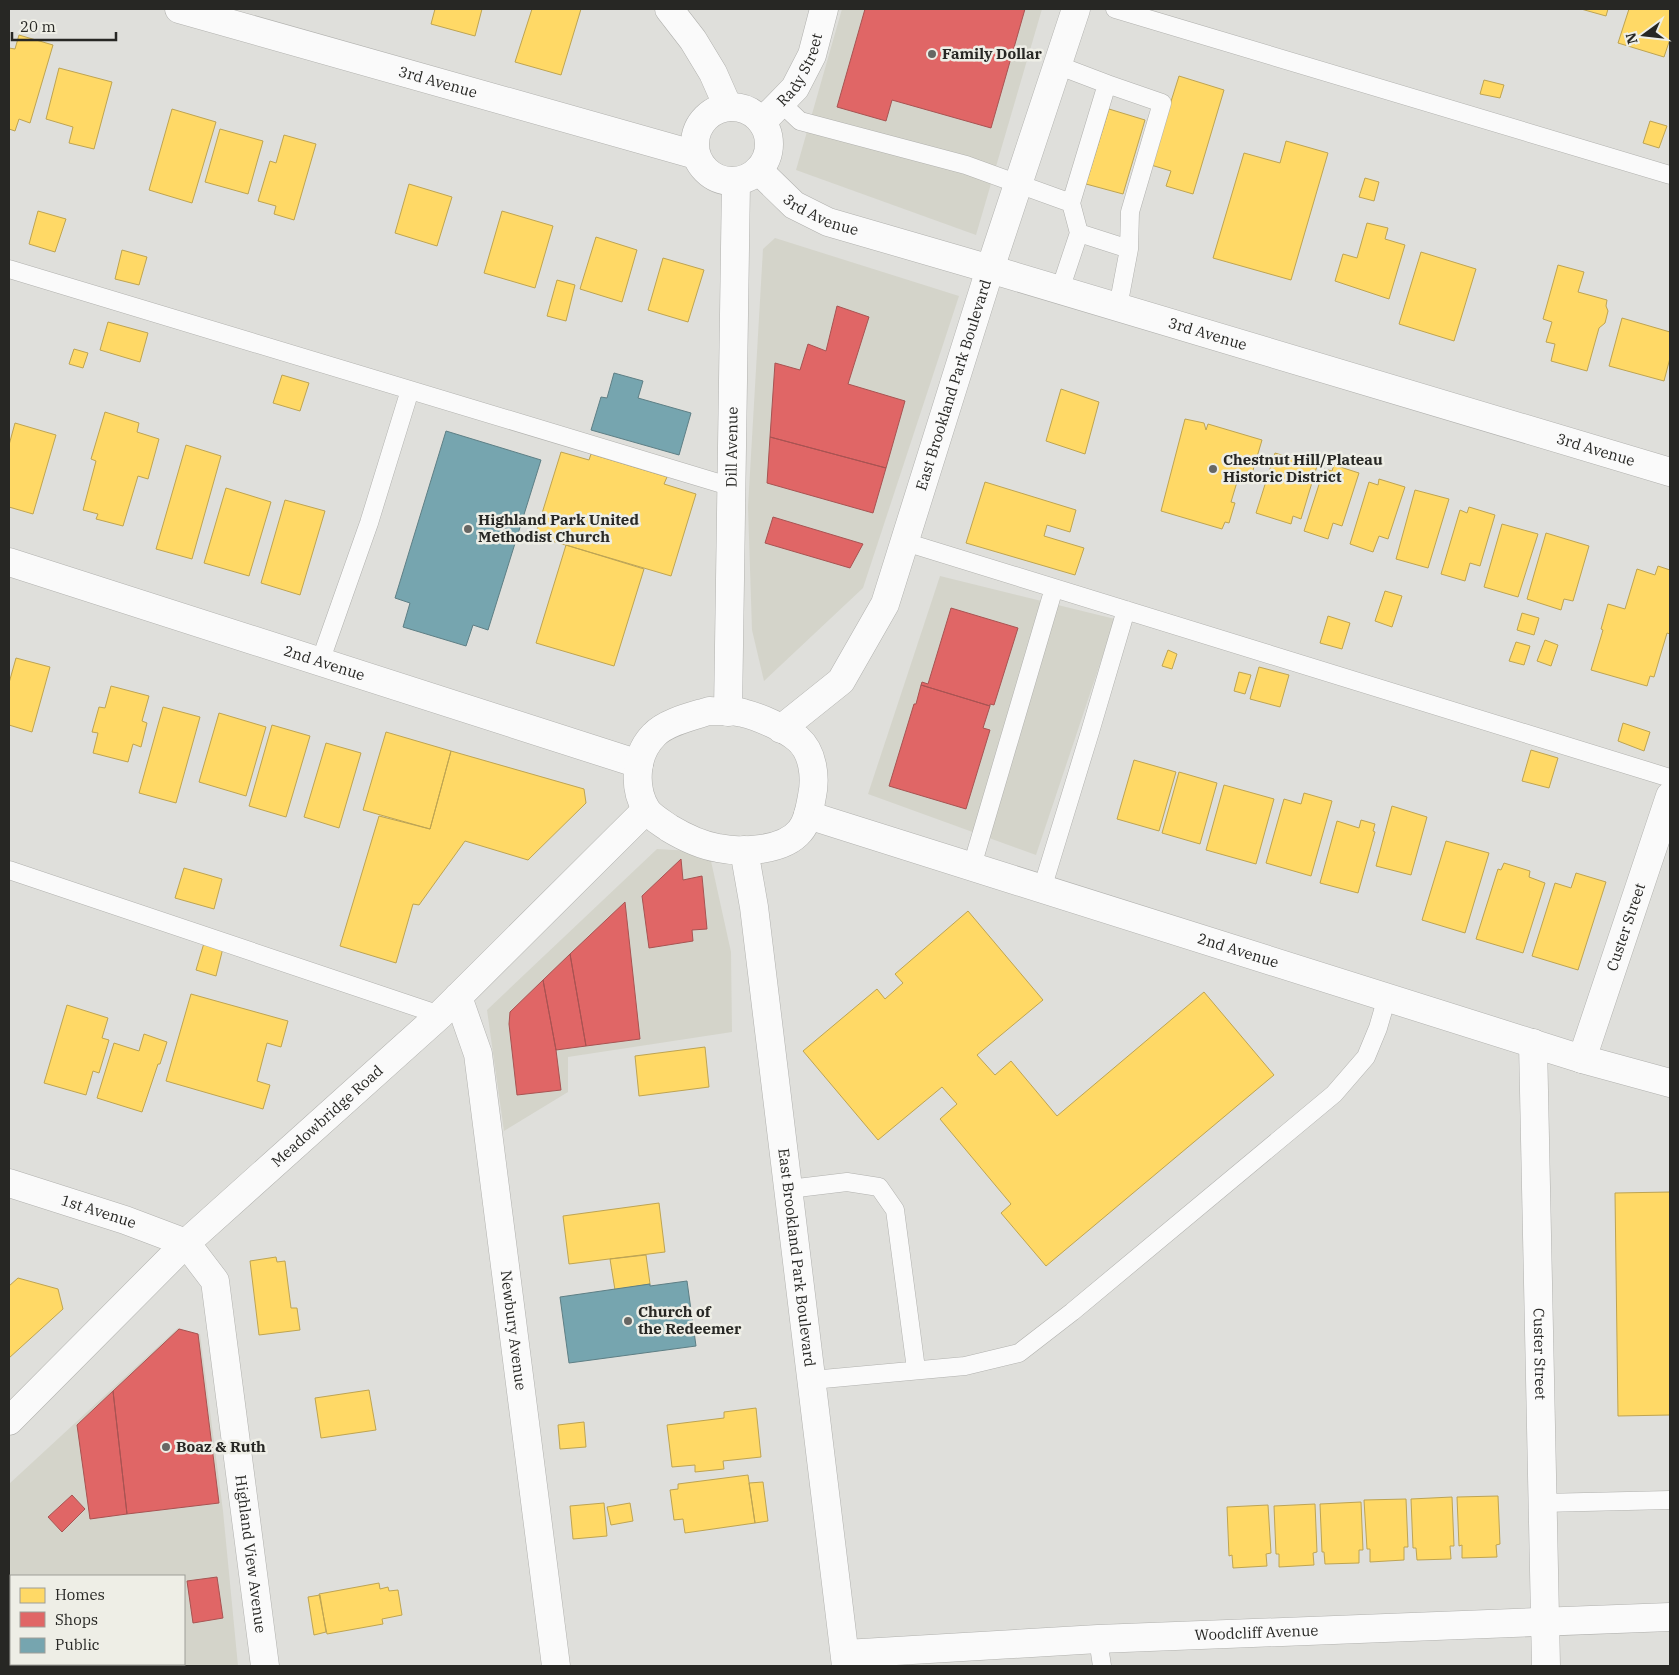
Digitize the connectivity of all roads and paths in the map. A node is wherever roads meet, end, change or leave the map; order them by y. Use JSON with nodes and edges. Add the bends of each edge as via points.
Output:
{"nodes":[{"id":1,"x":179,"y":9,"type":"edge"},
{"id":2,"x":669,"y":9,"type":"edge"},
{"id":3,"x":824,"y":9,"type":"edge"},
{"id":4,"x":1076,"y":9,"type":"edge"},
{"id":5,"x":1115,"y":9,"type":"edge"},
{"id":6,"x":1057,"y":66,"type":"junction"},
{"id":7,"x":1107,"y":84,"type":"junction"},
{"id":8,"x":781,"y":103,"type":"junction"},
{"id":9,"x":728,"y":107,"type":"junction"},
{"id":10,"x":762,"y":122,"type":"junction"},
{"id":11,"x":696,"y":155,"type":"junction"},
{"id":12,"x":1670,"y":175,"type":"edge"},
{"id":13,"x":747,"y":176,"type":"junction"},
{"id":14,"x":1018,"y":184,"type":"junction"},
{"id":15,"x":1071,"y":202,"type":"junction"},
{"id":16,"x":1079,"y":233,"type":"junction"},
{"id":17,"x":1130,"y":249,"type":"junction"},
{"id":18,"x":9,"y":269,"type":"edge"},
{"id":19,"x":990,"y":269,"type":"junction"},
{"id":20,"x":1060,"y":290,"type":"junction"},
{"id":21,"x":1118,"y":307,"type":"junction"},
{"id":22,"x":410,"y":390,"type":"junction"},
{"id":23,"x":1670,"y":472,"type":"edge"},
{"id":24,"x":732,"y":487,"type":"junction"},
{"id":25,"x":904,"y":542,"type":"junction"},
{"id":26,"x":9,"y":562,"type":"edge"},
{"id":27,"x":1054,"y":588,"type":"junction"},
{"id":28,"x":1126,"y":610,"type":"junction"},
{"id":29,"x":320,"y":662,"type":"junction"},
{"id":30,"x":728,"y":712,"type":"junction"},
{"id":31,"x":781,"y":729,"type":"junction"},
{"id":32,"x":639,"y":764,"type":"junction"},
{"id":33,"x":1670,"y":778,"type":"edge"},
{"id":34,"x":1670,"y":796,"type":"edge"},
{"id":35,"x":646,"y":810,"type":"junction"},
{"id":36,"x":808,"y":815,"type":"junction"},
{"id":37,"x":744,"y":850,"type":"junction"},
{"id":38,"x":972,"y":866,"type":"junction"},
{"id":39,"x":9,"y":870,"type":"edge"},
{"id":40,"x":1042,"y":889,"type":"junction"},
{"id":41,"x":1387,"y":997,"type":"junction"},
{"id":42,"x":449,"y":1006,"type":"junction"},
{"id":43,"x":1533,"y":1043,"type":"junction"},
{"id":44,"x":1582,"y":1059,"type":"junction"},
{"id":45,"x":1670,"y":1083,"type":"edge"},
{"id":46,"x":9,"y":1183,"type":"edge"},
{"id":47,"x":789,"y":1189,"type":"junction"},
{"id":48,"x":186,"y":1243,"type":"junction"},
{"id":49,"x":916,"y":1369,"type":"junction"},
{"id":50,"x":812,"y":1380,"type":"junction"},
{"id":51,"x":9,"y":1421,"type":"edge"},
{"id":52,"x":1670,"y":1500,"type":"edge"},
{"id":53,"x":1542,"y":1503,"type":"junction"},
{"id":54,"x":1670,"y":1617,"type":"edge"},
{"id":55,"x":1544,"y":1623,"type":"junction"},
{"id":56,"x":1098,"y":1639,"type":"junction"},
{"id":57,"x":845,"y":1660,"type":"edge"},
{"id":58,"x":265,"y":1666,"type":"edge"},
{"id":59,"x":556,"y":1666,"type":"edge"},
{"id":60,"x":1102,"y":1666,"type":"edge"},
{"id":61,"x":1546,"y":1666,"type":"edge"}],
"edges":[{"from":1,"to":11,"type":"street","name":"3rd Avenue"},
{"from":2,"to":9,"type":"street","via":[[694,40]]},
{"from":3,"to":8,"type":"street","name":"Rady Street","via":[[812,55],[795,88]]},
{"from":4,"to":6,"type":"street","name":"East Brookland Park Boulevard"},
{"from":5,"to":12,"type":"lane"},
{"from":6,"to":7,"type":"lane"},
{"from":6,"to":14,"type":"street","name":"East Brookland Park Boulevard"},
{"from":7,"to":15,"type":"lane"},
{"from":7,"to":17,"type":"lane","via":[[1162,102],[1130,212]]},
{"from":8,"to":10,"type":"street","name":"Rady Street"},
{"from":8,"to":14,"type":"lane","via":[[800,122],[966,165]]},
{"from":9,"to":10,"type":"street","via":[[740,108]]},
{"from":9,"to":11,"type":"street","via":[[705,118],[694,142]]},
{"from":10,"to":13,"type":"street","via":[[769,147],[766,160]]},
{"from":11,"to":13,"type":"street","via":[[711,175],[723,181]]},
{"from":13,"to":19,"type":"street","name":"3rd Avenue","via":[[828,222]]},
{"from":13,"to":24,"type":"street","name":"Dill Avenue"},
{"from":14,"to":15,"type":"lane"},
{"from":14,"to":19,"type":"street","name":"East Brookland Park Boulevard"},
{"from":15,"to":16,"type":"lane"},
{"from":16,"to":17,"type":"lane"},
{"from":16,"to":20,"type":"lane"},
{"from":17,"to":21,"type":"lane"},
{"from":18,"to":22,"type":"lane"},
{"from":19,"to":20,"type":"street","name":"3rd Avenue"},
{"from":19,"to":25,"type":"street","name":"East Brookland Park Boulevard"},
{"from":20,"to":21,"type":"street","name":"3rd Avenue"},
{"from":21,"to":23,"type":"street","name":"3rd Avenue"},
{"from":22,"to":24,"type":"lane"},
{"from":22,"to":29,"type":"lane","via":[[369,523]]},
{"from":24,"to":30,"type":"street","name":"Dill Avenue"},
{"from":25,"to":27,"type":"lane"},
{"from":25,"to":31,"type":"street","name":"East Brookland Park Boulevard","via":[[885,604],[841,681]]},
{"from":26,"to":29,"type":"street","name":"2nd Avenue"},
{"from":27,"to":28,"type":"lane"},
{"from":27,"to":38,"type":"lane"},
{"from":28,"to":33,"type":"lane"},
{"from":28,"to":40,"type":"lane"},
{"from":29,"to":32,"type":"street","name":"2nd Avenue"},
{"from":30,"to":31,"type":"street","via":[[742,713]]},
{"from":30,"to":32,"type":"street","via":[[709,711],[680,719],[654,735],[639,758]]},
{"from":31,"to":36,"type":"street","via":[[798,740],[811,759],[815,784]]},
{"from":32,"to":35,"type":"street","via":[[637,784]]},
{"from":34,"to":44,"type":"street","name":"Custer Street"},
{"from":35,"to":37,"type":"street","via":[[686,838],[718,849]]},
{"from":35,"to":42,"type":"street","name":"Meadowbridge Road"},
{"from":36,"to":37,"type":"street","via":[[801,830],[790,840],[771,848]]},
{"from":36,"to":38,"type":"street","name":"2nd Avenue"},
{"from":37,"to":47,"type":"street","name":"East Brookland Park Boulevard"},
{"from":38,"to":40,"type":"street","name":"2nd Avenue"},
{"from":39,"to":42,"type":"lane"},
{"from":40,"to":41,"type":"street","name":"2nd Avenue"},
{"from":41,"to":43,"type":"street","name":"2nd Avenue"},
{"from":41,"to":49,"type":"lane","via":[[1366,1057],[1334,1094],[1072,1312],[1019,1353],[964,1366]]},
{"from":42,"to":48,"type":"street","name":"Meadowbridge Road"},
{"from":42,"to":59,"type":"street","name":"Newbury Avenue","via":[[478,1054]]},
{"from":43,"to":44,"type":"street","name":"2nd Avenue"},
{"from":43,"to":53,"type":"street","name":"Custer Street"},
{"from":44,"to":45,"type":"street","name":"2nd Avenue"},
{"from":46,"to":48,"type":"street","name":"1st Avenue"},
{"from":47,"to":49,"type":"lane","via":[[847,1182],[879,1187],[895,1210]]},
{"from":47,"to":50,"type":"street","name":"East Brookland Park Boulevard"},
{"from":48,"to":51,"type":"street","name":"Meadowbridge Road"},
{"from":48,"to":58,"type":"street","name":"Highland View Avenue","via":[[215,1281]]},
{"from":49,"to":50,"type":"lane"},
{"from":50,"to":57,"type":"street","name":"East Brookland Park Boulevard"},
{"from":52,"to":53,"type":"lane"},
{"from":53,"to":55,"type":"street","name":"Custer Street"},
{"from":54,"to":55,"type":"street","name":"Woodcliff Avenue"},
{"from":55,"to":56,"type":"street","name":"Woodcliff Avenue"},
{"from":55,"to":61,"type":"street","name":"Custer Street"},
{"from":56,"to":57,"type":"street","name":"Woodcliff Avenue"},
{"from":56,"to":60,"type":"lane"}]}
